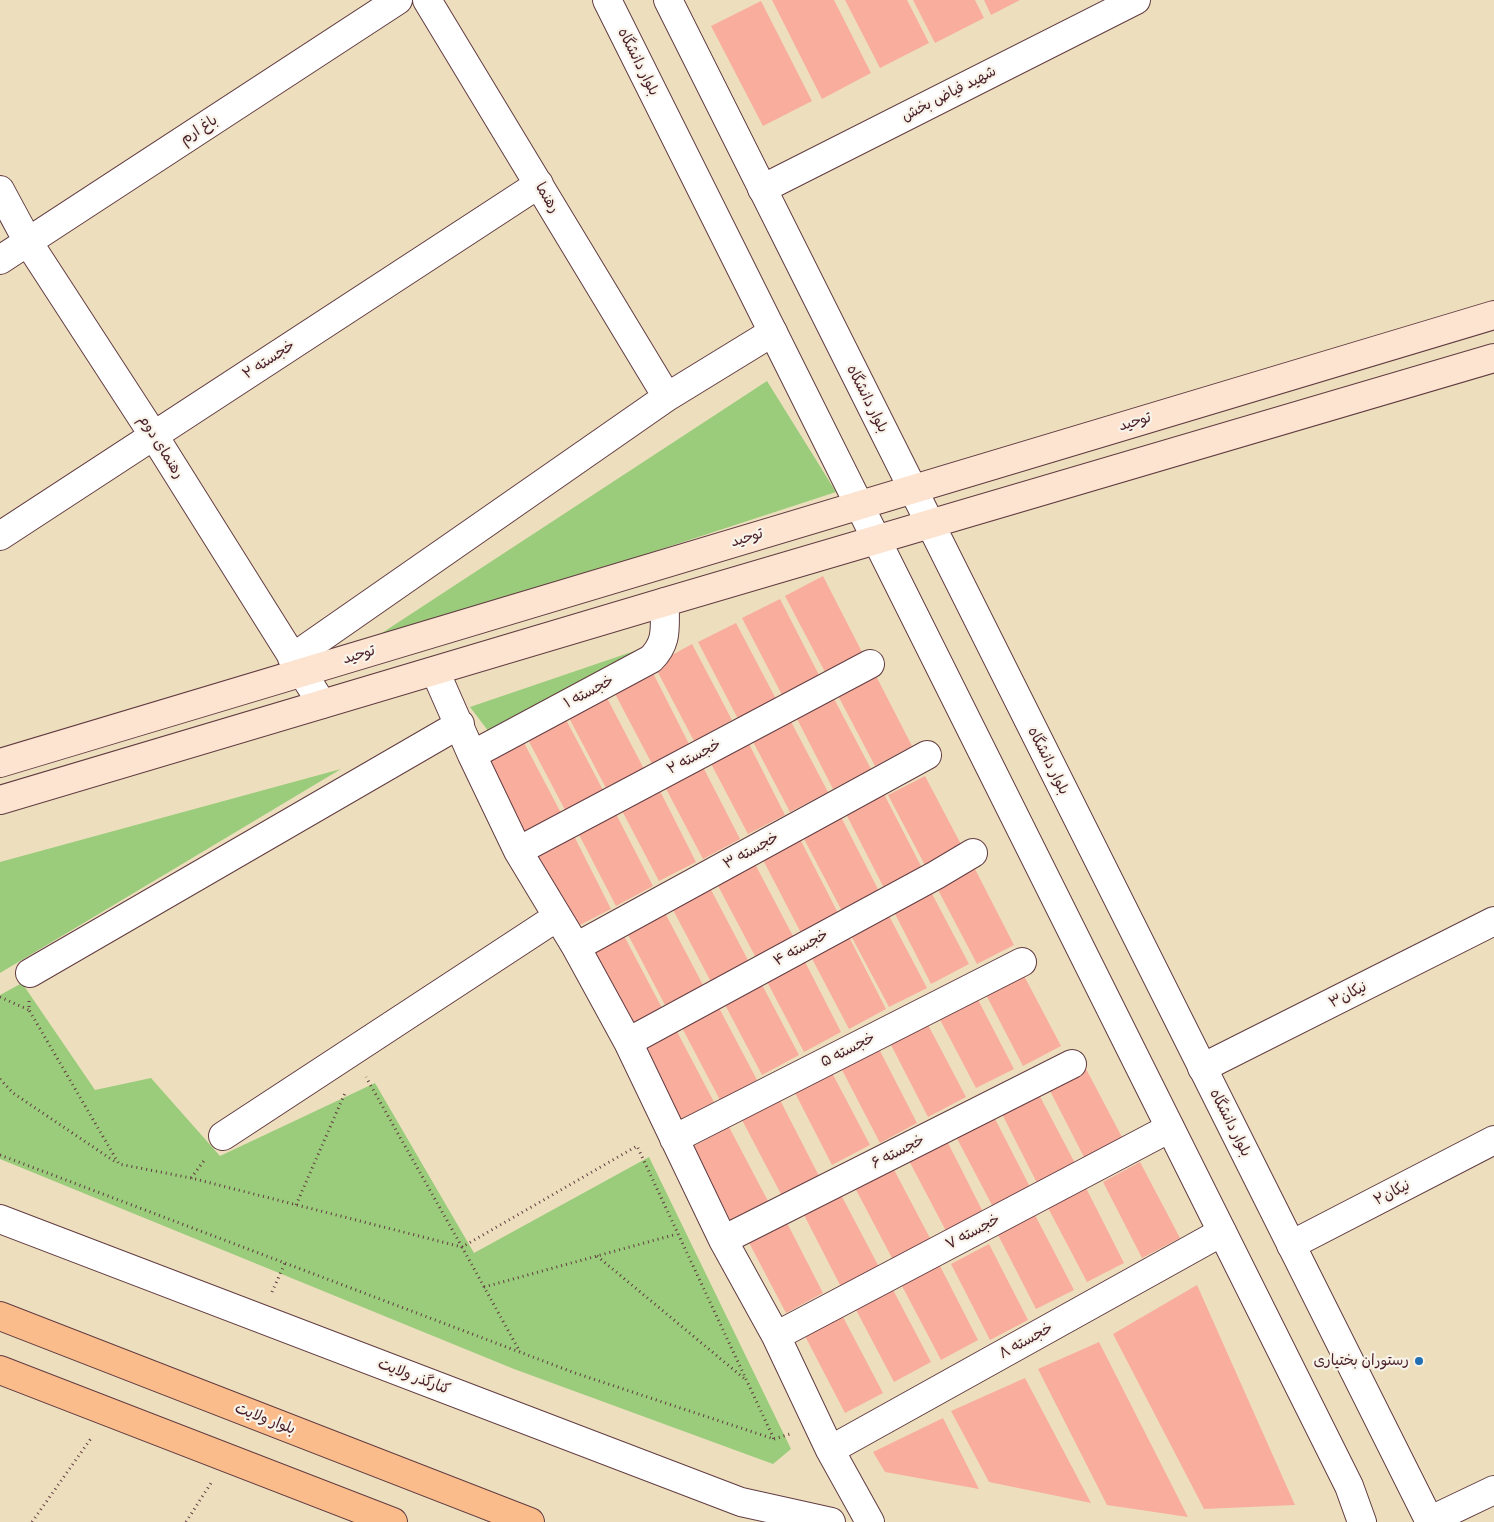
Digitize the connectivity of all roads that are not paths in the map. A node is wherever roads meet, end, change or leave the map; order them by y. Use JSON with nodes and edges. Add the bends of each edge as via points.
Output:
{"nodes":[{"id":1,"x":398,"y":0,"type":"edge"},
{"id":2,"x":427,"y":0,"type":"edge"},
{"id":3,"x":607,"y":0,"type":"edge"},
{"id":4,"x":668,"y":0,"type":"edge"},
{"id":5,"x":1136,"y":0,"type":"edge"},
{"id":6,"x":539,"y":184,"type":"junction"},
{"id":7,"x":762,"y":189,"type":"junction"},
{"id":8,"x":0,"y":190,"type":"edge"},
{"id":9,"x":28,"y":242,"type":"junction"},
{"id":10,"x":0,"y":260,"type":"edge"},
{"id":11,"x":1494,"y":315,"type":"edge"},
{"id":12,"x":773,"y":332,"type":"junction"},
{"id":13,"x":1494,"y":358,"type":"edge"},
{"id":14,"x":667,"y":396,"type":"junction"},
{"id":15,"x":154,"y":436,"type":"junction"},
{"id":16,"x":912,"y":489,"type":"junction"},
{"id":17,"x":859,"y":505,"type":"junction"},
{"id":18,"x":930,"y":524,"type":"junction"},
{"id":19,"x":0,"y":536,"type":"edge"},
{"id":20,"x":877,"y":540,"type":"junction"},
{"id":21,"x":665,"y":602,"type":"junction"},
{"id":22,"x":870,"y":664,"type":"dead end"},
{"id":23,"x":297,"y":665,"type":"junction"},
{"id":24,"x":435,"y":671,"type":"junction"},
{"id":25,"x":322,"y":704,"type":"junction"},
{"id":26,"x":460,"y":724,"type":"junction"},
{"id":27,"x":472,"y":755,"type":"junction"},
{"id":28,"x":927,"y":755,"type":"dead end"},
{"id":29,"x":0,"y":762,"type":"edge"},
{"id":30,"x":0,"y":800,"type":"edge"},
{"id":31,"x":518,"y":851,"type":"junction"},
{"id":32,"x":973,"y":853,"type":"dead end"},
{"id":33,"x":557,"y":917,"type":"junction"},
{"id":34,"x":1494,"y":921,"type":"edge"},
{"id":35,"x":576,"y":947,"type":"junction"},
{"id":36,"x":1022,"y":962,"type":"dead end"},
{"id":37,"x":30,"y":973,"type":"road end"},
{"id":38,"x":628,"y":1042,"type":"junction"},
{"id":39,"x":1072,"y":1064,"type":"dead end"},
{"id":40,"x":1202,"y":1068,"type":"junction"},
{"id":41,"x":1170,"y":1128,"type":"junction"},
{"id":42,"x":223,"y":1136,"type":"dead end"},
{"id":43,"x":674,"y":1139,"type":"junction"},
{"id":44,"x":1494,"y":1140,"type":"edge"},
{"id":45,"x":0,"y":1219,"type":"edge"},
{"id":46,"x":1222,"y":1232,"type":"junction"},
{"id":47,"x":723,"y":1240,"type":"junction"},
{"id":48,"x":1291,"y":1245,"type":"junction"},
{"id":49,"x":0,"y":1316,"type":"edge"},
{"id":50,"x":776,"y":1336,"type":"junction"},
{"id":51,"x":0,"y":1370,"type":"edge"},
{"id":52,"x":830,"y":1450,"type":"junction"},
{"id":53,"x":1494,"y":1490,"type":"edge"},
{"id":54,"x":393,"y":1522,"type":"edge"},
{"id":55,"x":530,"y":1522,"type":"edge"},
{"id":56,"x":831,"y":1522,"type":"edge"},
{"id":57,"x":870,"y":1522,"type":"edge"},
{"id":58,"x":1362,"y":1522,"type":"edge"},
{"id":59,"x":1429,"y":1522,"type":"edge"}],
"edges":[{"from":1,"to":9,"type":"street","name":"باغ ارم"},
{"from":2,"to":6,"type":"street","name":"رهنما"},
{"from":3,"to":12,"type":"street","name":"بلوار دانشگاه"},
{"from":4,"to":7,"type":"street","name":"بلوار دانشگاه"},
{"from":5,"to":7,"type":"street","name":"شهید فیاض بخش"},
{"from":6,"to":14,"type":"street","name":"رهنما"},
{"from":6,"to":15,"type":"street","name":"خجسته ۲"},
{"from":7,"to":16,"type":"street","name":"بلوار دانشگاه"},
{"from":8,"to":9,"type":"street","name":"رهنمای دوم"},
{"from":9,"to":10,"type":"street","name":"باغ ارم"},
{"from":9,"to":15,"type":"street","name":"رهنمای دوم"},
{"from":11,"to":16,"type":"main road","name":"توحید"},
{"from":12,"to":14,"type":"street"},
{"from":12,"to":17,"type":"street","name":"بلوار دانشگاه"},
{"from":13,"to":18,"type":"main road"},
{"from":14,"to":23,"type":"street"},
{"from":15,"to":19,"type":"street","name":"خجسته ۲"},
{"from":15,"to":23,"type":"street","name":"رهنمای دوم"},
{"from":16,"to":17,"type":"main road","name":"توحید"},
{"from":16,"to":18,"type":"street","name":"بلوار دانشگاه"},
{"from":17,"to":20,"type":"street","name":"بلوار دانشگاه"},
{"from":17,"to":23,"type":"main road","name":"توحید"},
{"from":18,"to":20,"type":"main road"},
{"from":18,"to":40,"type":"street","name":"بلوار دانشگاه"},
{"from":20,"to":21,"type":"main road"},
{"from":20,"to":41,"type":"street","name":"بلوار دانشگاه"},
{"from":21,"to":24,"type":"main road"},
{"from":21,"to":27,"type":"street","name":"خجسته ۱","via":[[664,641],[650,659]]},
{"from":22,"to":31,"type":"street","name":"خجسته ۲"},
{"from":23,"to":25,"type":"street","name":"رهنمای دوم"},
{"from":23,"to":29,"type":"main road","name":"توحید"},
{"from":24,"to":25,"type":"main road"},
{"from":24,"to":26,"type":"street"},
{"from":25,"to":30,"type":"main road"},
{"from":26,"to":27,"type":"street"},
{"from":26,"to":37,"type":"street"},
{"from":27,"to":31,"type":"street"},
{"from":28,"to":35,"type":"street","name":"خجسته ۳"},
{"from":31,"to":33,"type":"street"},
{"from":32,"to":38,"type":"street","name":"خجسته ۴"},
{"from":33,"to":35,"type":"street"},
{"from":33,"to":42,"type":"street","via":[[354,1058]]},
{"from":34,"to":40,"type":"street","name":"نیکان۳"},
{"from":35,"to":38,"type":"street"},
{"from":36,"to":43,"type":"street","name":"خجسته ۵"},
{"from":38,"to":43,"type":"street"},
{"from":39,"to":47,"type":"street","name":"خجسته ۶"},
{"from":40,"to":48,"type":"street","name":"بلوار دانشگاه"},
{"from":41,"to":46,"type":"street","name":"بلوار دانشگاه"},
{"from":41,"to":50,"type":"street","name":"خجسته ۷"},
{"from":43,"to":47,"type":"street"},
{"from":44,"to":48,"type":"street","name":"نیکان۲"},
{"from":45,"to":56,"type":"street","name":"کنارگذر ولایت","via":[[741,1502]]},
{"from":46,"to":52,"type":"street","name":"خجسته ۸"},
{"from":46,"to":58,"type":"street","name":"بلوار دانشگاه","via":[[1349,1486]]},
{"from":47,"to":50,"type":"street"},
{"from":48,"to":59,"type":"street","name":"بلوار دانشگاه"},
{"from":49,"to":55,"type":"main road","name":"بلوار ولایت"},
{"from":50,"to":52,"type":"street"},
{"from":51,"to":54,"type":"main road"},
{"from":52,"to":57,"type":"street"},
{"from":53,"to":59,"type":"street"}]}
